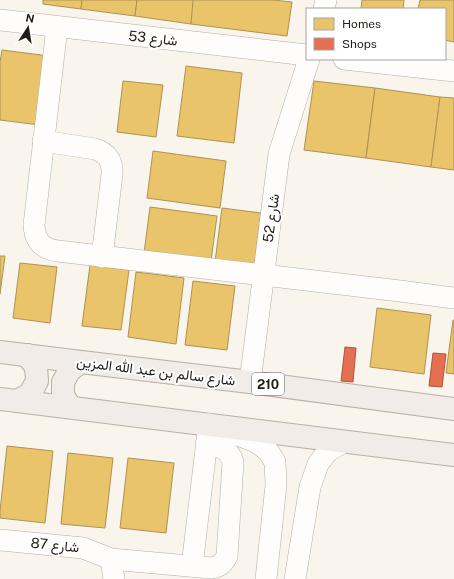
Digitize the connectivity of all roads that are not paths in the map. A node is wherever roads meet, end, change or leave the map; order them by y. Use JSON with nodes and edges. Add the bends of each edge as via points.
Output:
{"nodes":[{"id":1,"x":0,"y":20,"type":"edge"},
{"id":2,"x":57,"y":27,"type":"junction"},
{"id":3,"x":306,"y":55,"type":"edge"},
{"id":4,"x":309,"y":60,"type":"edge"},
{"id":5,"x":353,"y":60,"type":"edge"},
{"id":6,"x":454,"y":71,"type":"edge"},
{"id":7,"x":43,"y":141,"type":"junction"},
{"id":8,"x":102,"y":257,"type":"junction"},
{"id":9,"x":263,"y":275,"type":"junction"},
{"id":10,"x":454,"y":298,"type":"edge"},
{"id":11,"x":0,"y":352,"type":"edge"},
{"id":12,"x":27,"y":355,"type":"junction"},
{"id":13,"x":81,"y":362,"type":"junction"},
{"id":14,"x":250,"y":382,"type":"junction"},
{"id":15,"x":8,"y":400,"type":"edge"},
{"id":16,"x":70,"y":408,"type":"junction"},
{"id":17,"x":454,"y":408,"type":"edge"},
{"id":18,"x":207,"y":434,"type":"junction"},
{"id":19,"x":344,"y":442,"type":"junction"},
{"id":20,"x":454,"y":455,"type":"edge"},
{"id":21,"x":0,"y":540,"type":"edge"},
{"id":22,"x":111,"y":559,"type":"junction"},
{"id":23,"x":192,"y":566,"type":"junction"},
{"id":24,"x":114,"y":579,"type":"edge"},
{"id":25,"x":266,"y":579,"type":"edge"},
{"id":26,"x":295,"y":579,"type":"edge"}],
"edges":[{"from":1,"to":2,"type":"street","name":"شارع 53"},
{"from":2,"to":3,"type":"street","name":"شارع 53"},
{"from":2,"to":7,"type":"street"},
{"from":4,"to":9,"type":"street","name":"شارع 52","via":[[279,154]]},
{"from":5,"to":6,"type":"street"},
{"from":7,"to":8,"type":"street","via":[[34,225],[36,238],[51,250]]},
{"from":7,"to":8,"type":"street","via":[[95,149],[109,159],[112,169]]},
{"from":8,"to":9,"type":"street"},
{"from":9,"to":10,"type":"street"},
{"from":9,"to":14,"type":"street","name":"شارع 52"},
{"from":11,"to":12,"type":"main road","name":"شارع سالم بن عبد الله المزين","number":"210"},
{"from":12,"to":13,"type":"main road","name":"شارع سالم بن عبد الله المزين","number":"210"},
{"from":12,"to":15,"type":"main road","via":[[36,367],[37,381],[30,394]]},
{"from":13,"to":14,"type":"main road","name":"شارع سالم بن عبد الله المزين","number":"210"},
{"from":13,"to":16,"type":"main road","via":[[70,370],[63,382],[63,396]]},
{"from":14,"to":17,"type":"main road","name":"شارع سالم بن عبد الله المزين","number":"210"},
{"from":15,"to":16,"type":"main road"},
{"from":16,"to":18,"type":"main road"},
{"from":18,"to":19,"type":"main road"},
{"from":18,"to":23,"type":"street"},
{"from":18,"to":23,"type":"street","name":"شارع 87","via":[[229,453],[233,462],[227,556],[216,568]]},
{"from":18,"to":25,"type":"street","via":[[256,442],[268,451],[275,462],[276,485]]},
{"from":19,"to":20,"type":"main road"},
{"from":19,"to":26,"type":"street","via":[[328,451],[318,464],[310,487]]},
{"from":21,"to":22,"type":"street","name":"شارع 87","via":[[83,548]]},
{"from":22,"to":23,"type":"street","name":"شارع 87"},
{"from":22,"to":24,"type":"street"}]}
